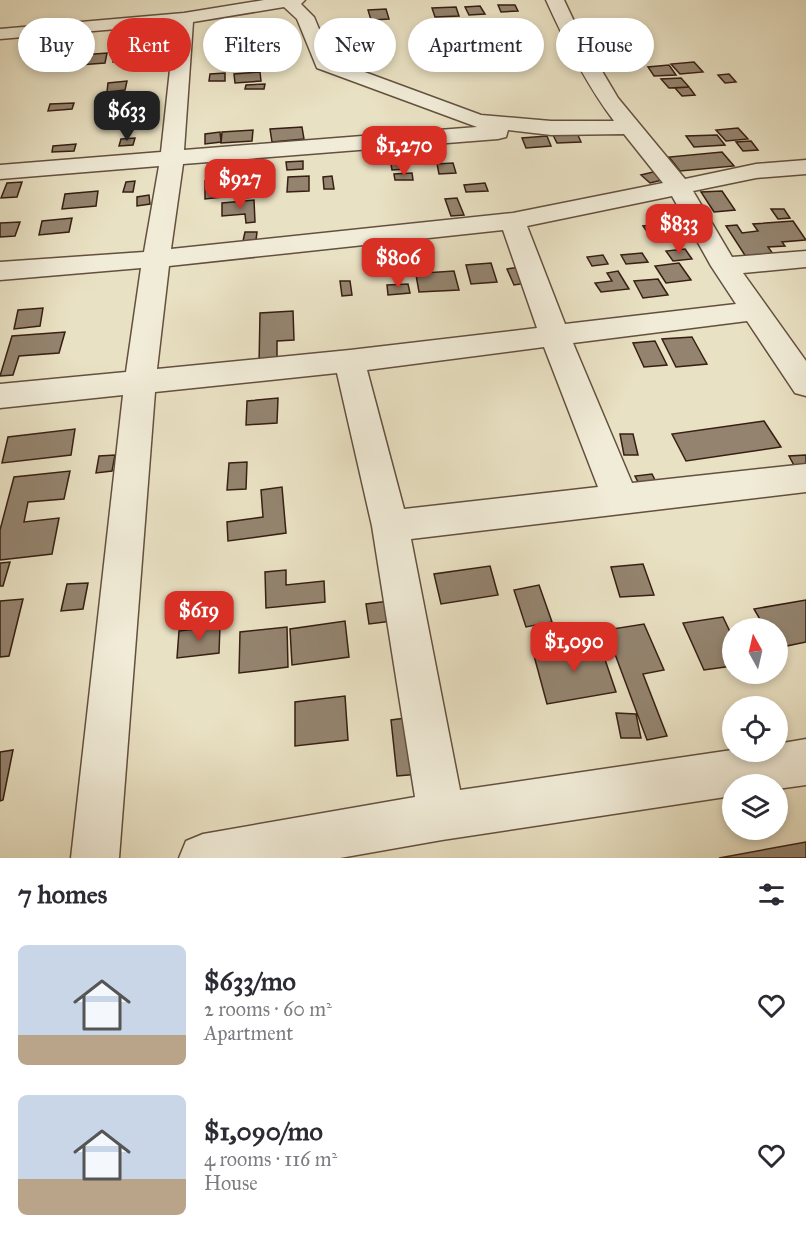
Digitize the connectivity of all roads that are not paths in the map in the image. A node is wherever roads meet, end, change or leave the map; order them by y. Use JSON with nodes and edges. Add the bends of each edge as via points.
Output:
{"nodes":[{"id":1,"x":555,"y":0,"type":"edge"},
{"id":2,"x":290,"y":1,"type":"edge"},
{"id":3,"x":184,"y":18,"type":"edge"},
{"id":4,"x":107,"y":25,"type":"edge"},
{"id":5,"x":0,"y":34,"type":"edge"},
{"id":6,"x":179,"y":72,"type":"edge"},
{"id":7,"x":630,"y":127,"type":"junction"},
{"id":8,"x":551,"y":128,"type":"junction"},
{"id":9,"x":172,"y":158,"type":"junction"},
{"id":10,"x":806,"y":166,"type":"edge"},
{"id":11,"x":0,"y":172,"type":"edge"},
{"id":12,"x":679,"y":187,"type":"junction"},
{"id":13,"x":513,"y":220,"type":"junction"},
{"id":14,"x":156,"y":259,"type":"junction"},
{"id":15,"x":806,"y":259,"type":"edge"},
{"id":16,"x":724,"y":266,"type":"junction"},
{"id":17,"x":0,"y":271,"type":"edge"},
{"id":18,"x":753,"y":311,"type":"junction"},
{"id":19,"x":555,"y":334,"type":"junction"},
{"id":20,"x":350,"y":361,"type":"junction"},
{"id":21,"x":801,"y":369,"type":"edge"},
{"id":22,"x":140,"y":383,"type":"junction"},
{"id":23,"x":0,"y":396,"type":"edge"},
{"id":24,"x":806,"y":478,"type":"edge"},
{"id":25,"x":621,"y":500,"type":"junction"},
{"id":26,"x":390,"y":526,"type":"junction"},
{"id":27,"x":806,"y":762,"type":"edge"},
{"id":28,"x":442,"y":816,"type":"junction"},
{"id":29,"x":95,"y":858,"type":"edge"},
{"id":30,"x":203,"y":858,"type":"edge"}],
"edges":[{"from":1,"to":7,"type":"street","via":[[609,100]]},
{"from":2,"to":3,"type":"street"},
{"from":2,"to":8,"type":"street","via":[[305,17],[324,64],[478,121]]},
{"from":4,"to":5,"type":"street"},
{"from":6,"to":9,"type":"street"},
{"from":7,"to":8,"type":"street"},
{"from":7,"to":12,"type":"street"},
{"from":8,"to":9,"type":"street"},
{"from":9,"to":11,"type":"street"},
{"from":9,"to":14,"type":"street"},
{"from":10,"to":12,"type":"street","via":[[756,171]]},
{"from":12,"to":13,"type":"street"},
{"from":12,"to":16,"type":"street"},
{"from":13,"to":14,"type":"street"},
{"from":13,"to":19,"type":"street"},
{"from":14,"to":17,"type":"street"},
{"from":14,"to":22,"type":"street"},
{"from":15,"to":16,"type":"street"},
{"from":16,"to":18,"type":"street"},
{"from":18,"to":19,"type":"street"},
{"from":18,"to":21,"type":"street"},
{"from":19,"to":20,"type":"street"},
{"from":19,"to":25,"type":"street"},
{"from":20,"to":22,"type":"street"},
{"from":20,"to":26,"type":"street"},
{"from":22,"to":23,"type":"street"},
{"from":22,"to":29,"type":"street"},
{"from":24,"to":25,"type":"street"},
{"from":25,"to":26,"type":"street"},
{"from":26,"to":28,"type":"street"},
{"from":27,"to":28,"type":"street"},
{"from":28,"to":30,"type":"street"}]}
